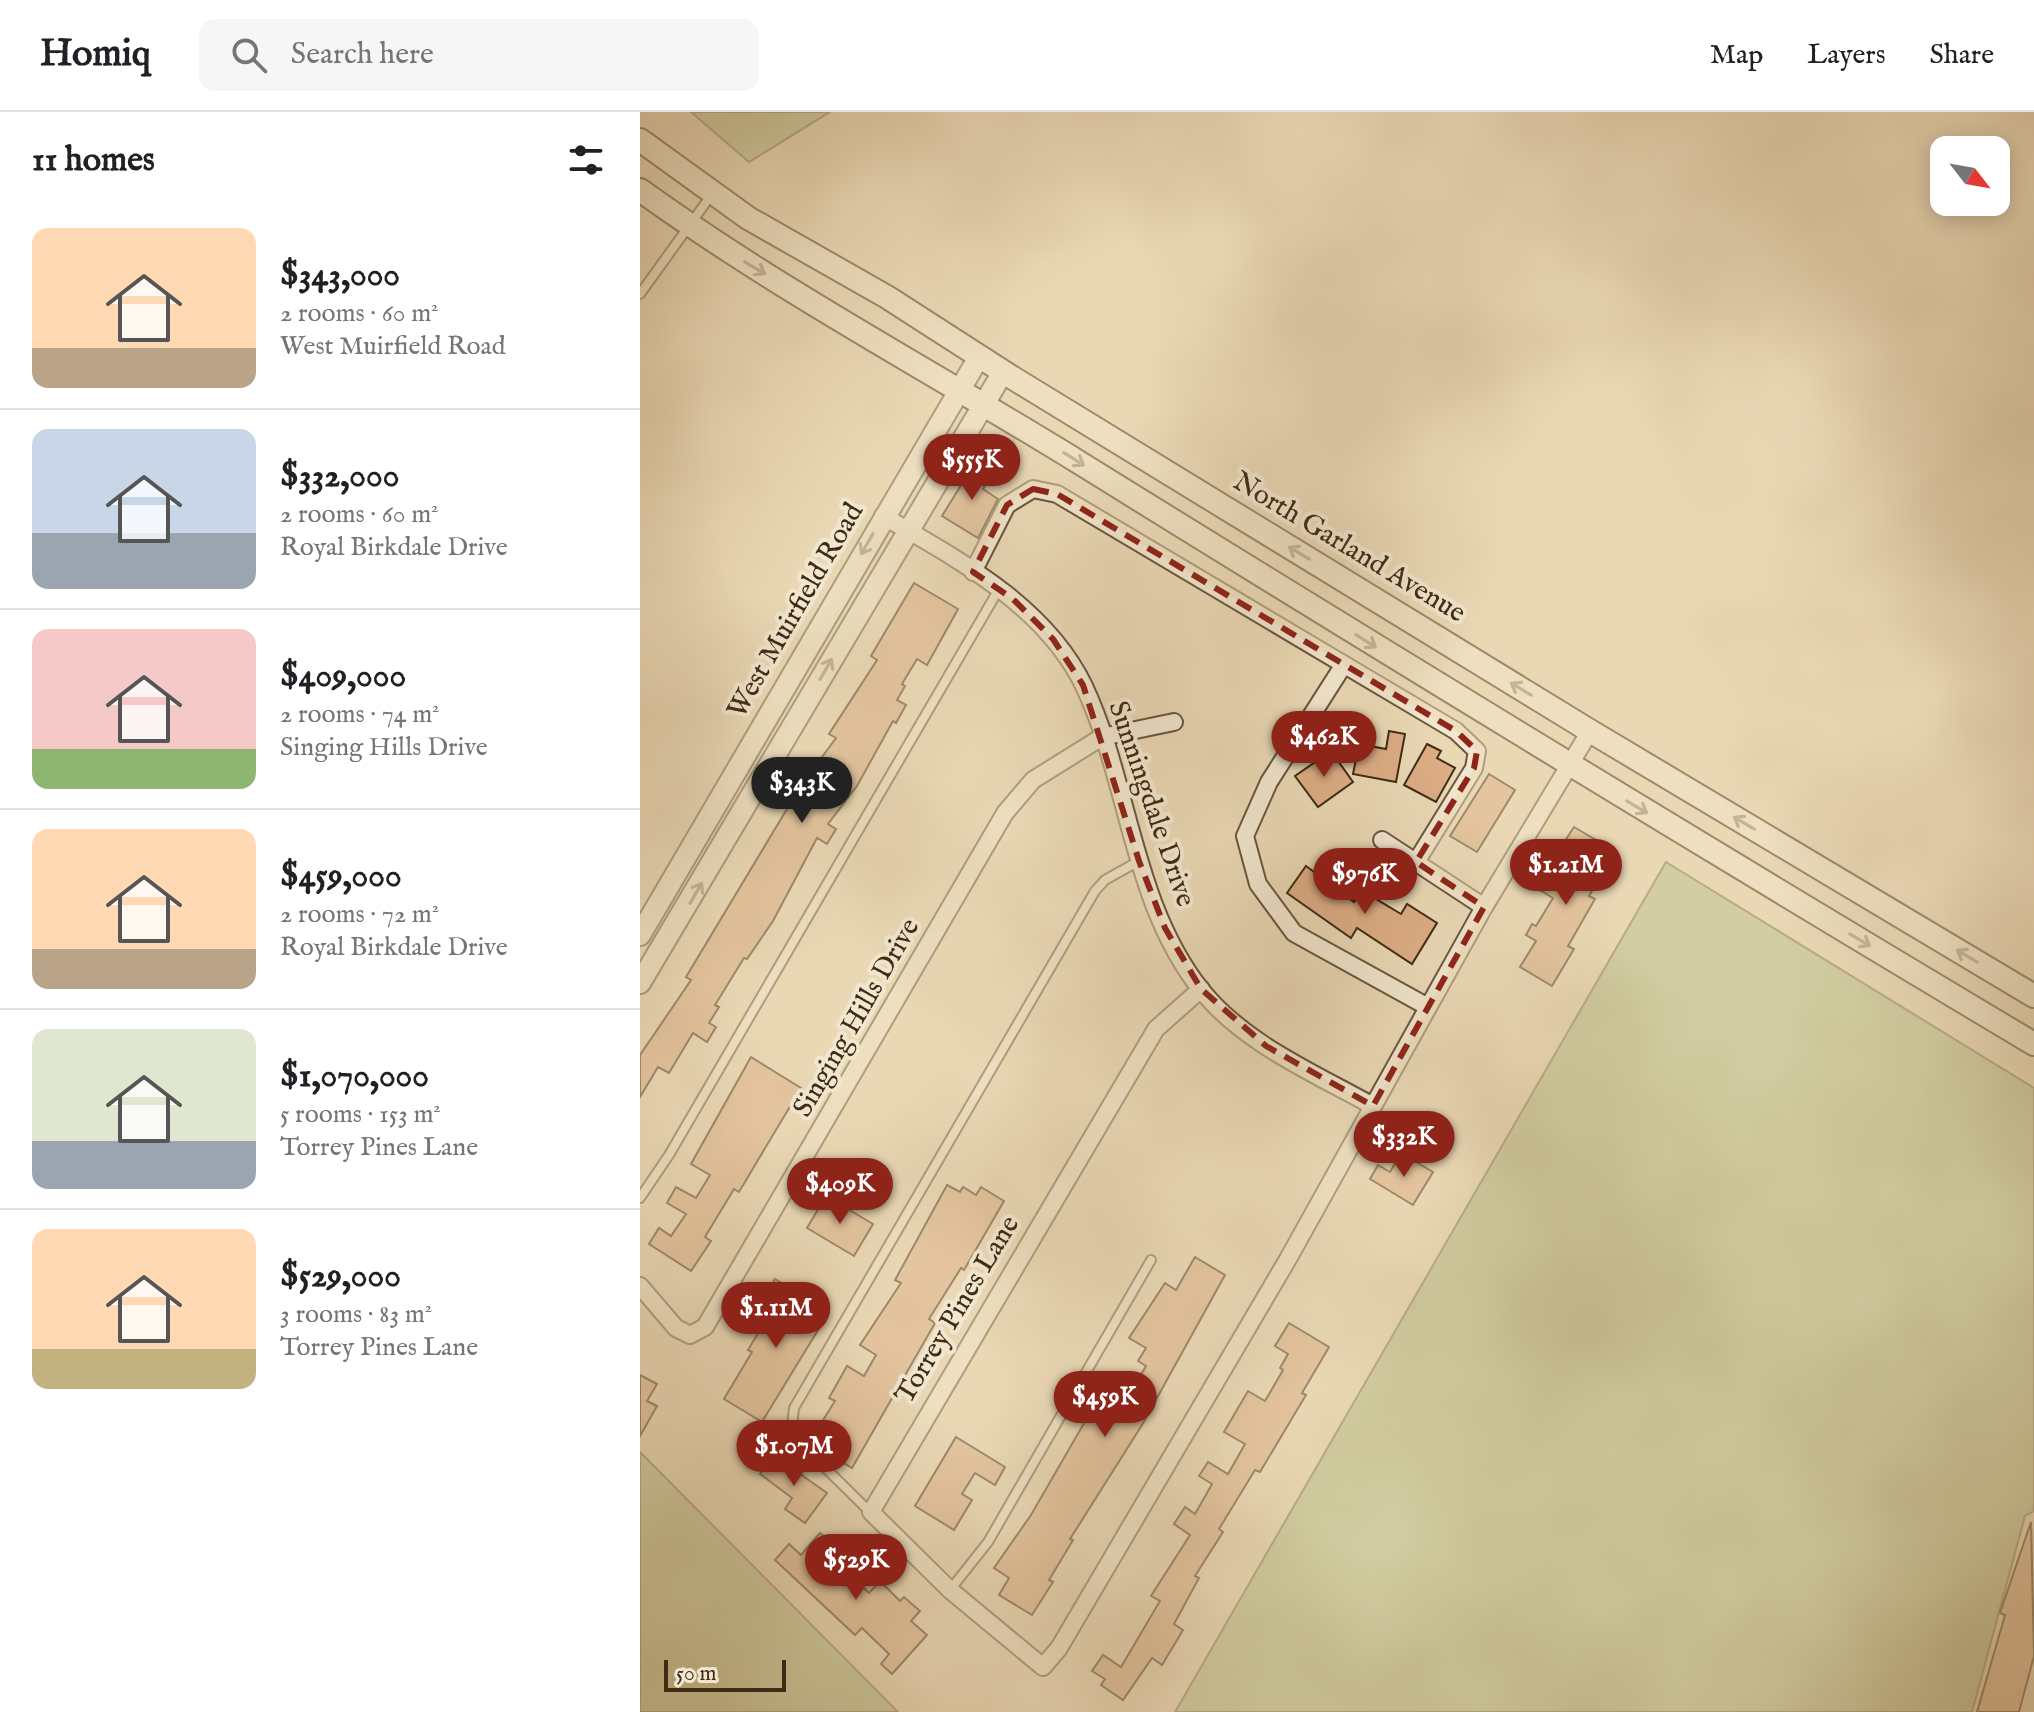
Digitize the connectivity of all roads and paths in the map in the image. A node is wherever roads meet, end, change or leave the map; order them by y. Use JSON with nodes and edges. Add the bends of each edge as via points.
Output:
{"nodes":[{"id":1,"x":640,"y":140,"type":"edge"},
{"id":2,"x":640,"y":190,"type":"edge"},
{"id":3,"x":713,"y":193,"type":"junction"},
{"id":4,"x":690,"y":226,"type":"junction"},
{"id":5,"x":640,"y":294,"type":"edge"},
{"id":6,"x":979,"y":357,"type":"junction"},
{"id":7,"x":1003,"y":372,"type":"junction"},
{"id":8,"x":959,"y":390,"type":"junction"},
{"id":9,"x":983,"y":403,"type":"junction"},
{"id":10,"x":883,"y":516,"type":"junction"},
{"id":11,"x":907,"y":530,"type":"junction"},
{"id":12,"x":973,"y":572,"type":"junction"},
{"id":13,"x":999,"y":589,"type":"junction"},
{"id":14,"x":1343,"y":666,"type":"junction"},
{"id":15,"x":1174,"y":722,"type":"dead end"},
{"id":16,"x":1590,"y":731,"type":"junction"},
{"id":17,"x":1102,"y":737,"type":"junction"},
{"id":18,"x":1570,"y":767,"type":"junction"},
{"id":19,"x":1382,"y":840,"type":"dead end"},
{"id":20,"x":1139,"y":861,"type":"junction"},
{"id":21,"x":1416,"y":862,"type":"junction"},
{"id":22,"x":1484,"y":907,"type":"junction"},
{"id":23,"x":641,"y":930,"type":"edge"},
{"id":24,"x":667,"y":943,"type":"junction"},
{"id":25,"x":640,"y":983,"type":"edge"},
{"id":26,"x":1201,"y":989,"type":"junction"},
{"id":27,"x":2034,"y":996,"type":"edge"},
{"id":28,"x":1428,"y":1007,"type":"junction"},
{"id":29,"x":2034,"y":1044,"type":"edge"},
{"id":30,"x":1373,"y":1106,"type":"junction"},
{"id":31,"x":640,"y":1198,"type":"edge"},
{"id":32,"x":1151,"y":1260,"type":"dead end"},
{"id":33,"x":640,"y":1286,"type":"edge"},
{"id":34,"x":871,"y":1512,"type":"junction"},
{"id":35,"x":950,"y":1590,"type":"junction"}],
"edges":[{"from":1,"to":3,"type":"main road","name":"North Garland Avenue"},
{"from":2,"to":4,"type":"main road"},
{"from":3,"to":4,"type":"lane"},
{"from":3,"to":6,"type":"main road","name":"North Garland Avenue"},
{"from":4,"to":5,"type":"lane"},
{"from":4,"to":8,"type":"main road","one_way":true},
{"from":6,"to":7,"type":"main road","name":"North Garland Avenue"},
{"from":6,"to":8,"type":"street","name":"West Muirfield Road"},
{"from":7,"to":9,"type":"street","name":"West Muirfield Road"},
{"from":16,"to":7,"type":"main road","name":"North Garland Avenue","one_way":true},
{"from":8,"to":9,"type":"main road"},
{"from":8,"to":10,"type":"street","name":"West Muirfield Road"},
{"from":9,"to":11,"type":"street","name":"West Muirfield Road"},
{"from":9,"to":18,"type":"main road","one_way":true},
{"from":10,"to":11,"type":"street","name":"Sunningdale Drive"},
{"from":10,"to":23,"type":"street","name":"West Muirfield Road","one_way":true},
{"from":11,"to":12,"type":"street","name":"Sunningdale Drive"},
{"from":24,"to":11,"type":"street","name":"West Muirfield Road","one_way":true},
{"from":12,"to":13,"type":"street","name":"Sunningdale Drive"},
{"from":12,"to":14,"type":"street","via":[[1007,505],[1033,489],[1057,494]]},
{"from":13,"to":17,"type":"street","name":"Sunningdale Drive","via":[[1053,639],[1083,685]]},
{"from":13,"to":31,"type":"lane"},
{"from":14,"to":21,"type":"street","via":[[1456,731],[1477,751],[1474,768]]},
{"from":14,"to":28,"type":"street","via":[[1269,782],[1245,836],[1258,884],[1294,933]]},
{"from":15,"to":17,"type":"street"},
{"from":16,"to":18,"type":"street"},
{"from":27,"to":16,"type":"main road","name":"North Garland Avenue","one_way":true},
{"from":17,"to":20,"type":"street","name":"Sunningdale Drive"},
{"from":17,"to":33,"type":"street","name":"Singing Hills Drive","via":[[1033,780],[1005,813],[705,1327],[690,1335],[676,1328]]},
{"from":18,"to":22,"type":"street"},
{"from":18,"to":29,"type":"main road","one_way":true},
{"from":19,"to":21,"type":"street"},
{"from":20,"to":26,"type":"street","name":"Sunningdale Drive","via":[[1165,928]]},
{"from":20,"to":34,"type":"lane","via":[[1095,891],[794,1408],[796,1439]]},
{"from":21,"to":22,"type":"street"},
{"from":22,"to":28,"type":"street"},
{"from":23,"to":24,"type":"street"},
{"from":24,"to":25,"type":"street","name":"West Muirfield Road"},
{"from":26,"to":30,"type":"street","name":"Sunningdale Drive","via":[[1266,1046]]},
{"from":26,"to":34,"type":"street","name":"Torrey Pines Lane","via":[[1156,1029]]},
{"from":28,"to":30,"type":"street"},
{"from":30,"to":35,"type":"street","via":[[1288,1259],[1043,1667]]},
{"from":32,"to":35,"type":"lane","via":[[988,1542]]},
{"from":34,"to":35,"type":"street"}]}
